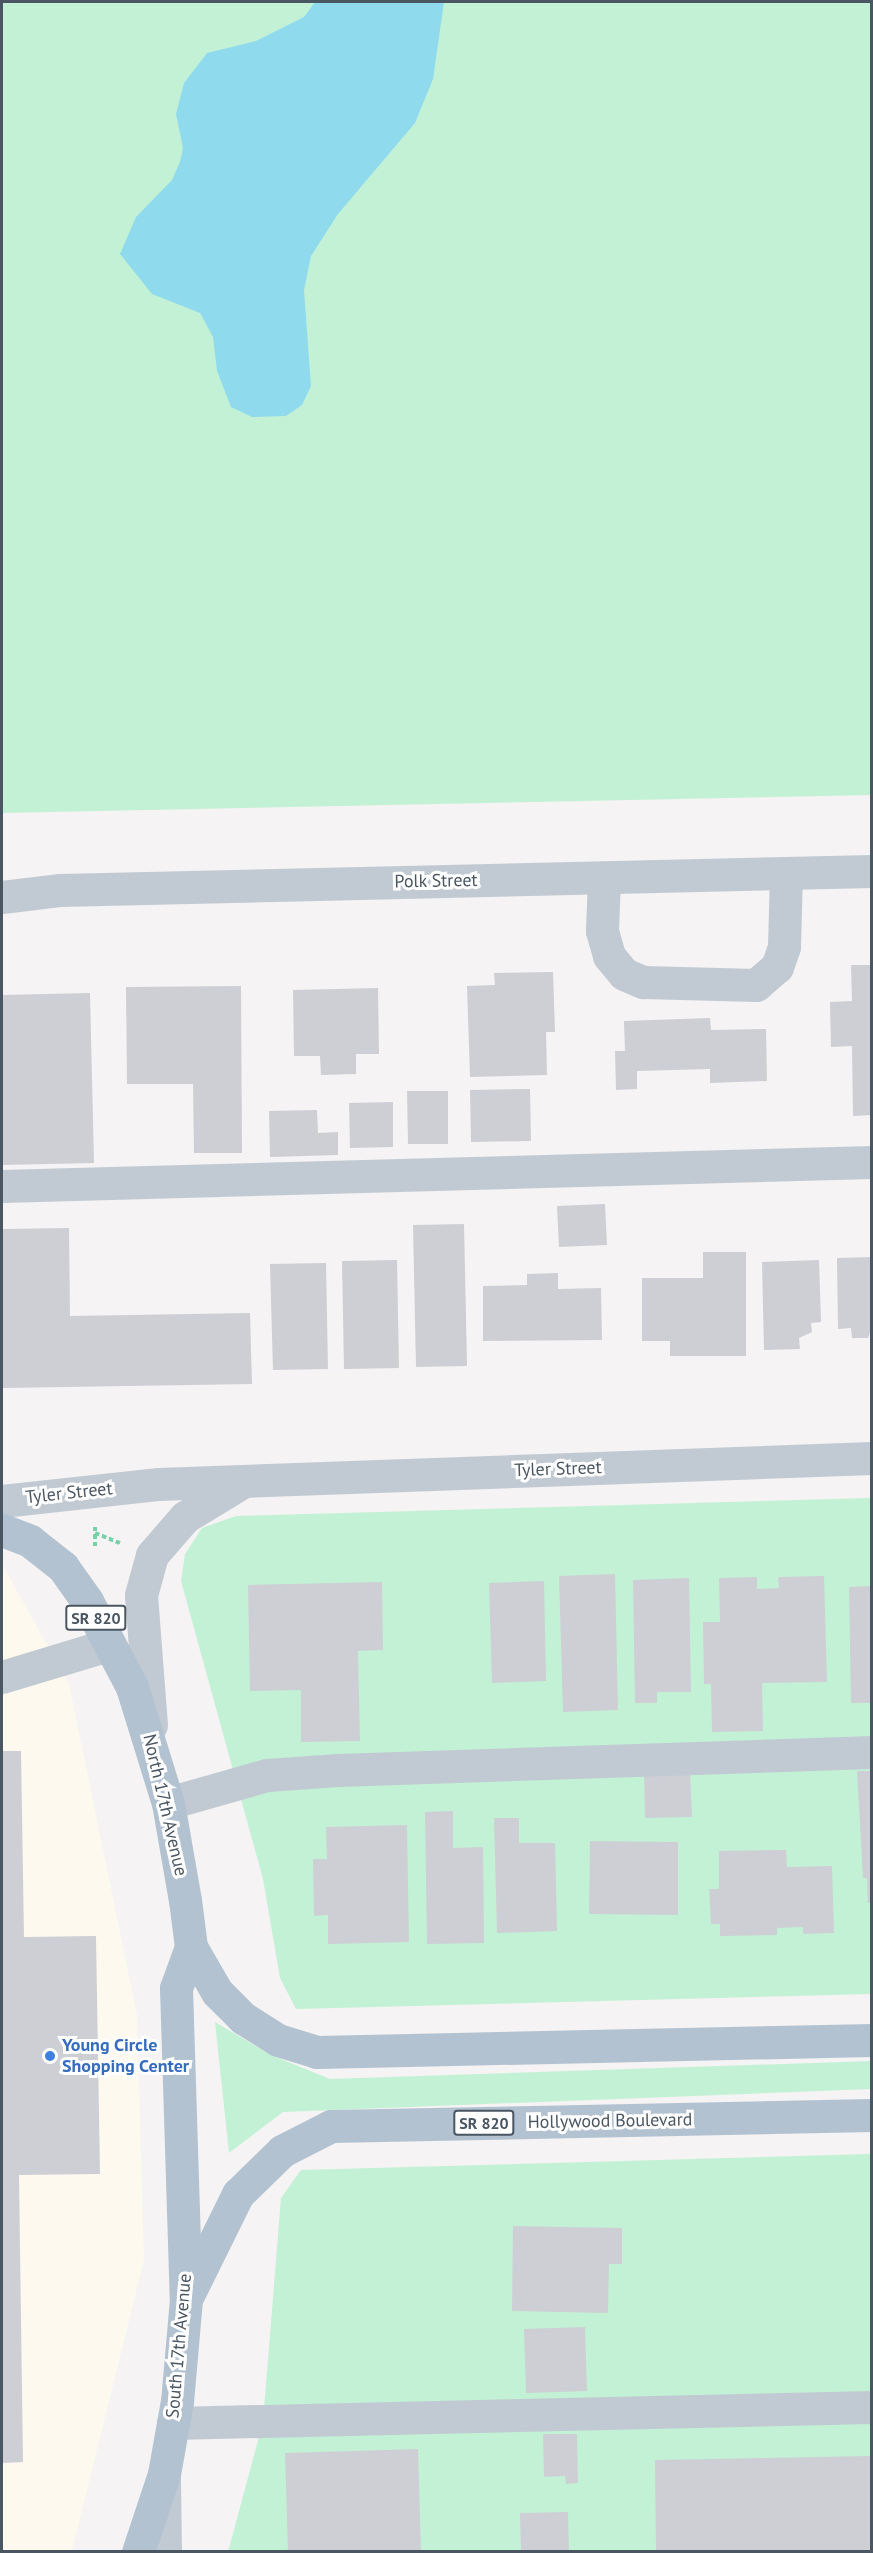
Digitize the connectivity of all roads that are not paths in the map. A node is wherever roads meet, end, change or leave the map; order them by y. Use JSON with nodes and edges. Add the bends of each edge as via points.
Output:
{"nodes":[{"id":1,"x":872,"y":871,"type":"edge"},
{"id":2,"x":786,"y":873,"type":"junction"},
{"id":3,"x":604,"y":878,"type":"junction"},
{"id":4,"x":2,"y":897,"type":"edge"},
{"id":5,"x":872,"y":1162,"type":"edge"},
{"id":6,"x":2,"y":1186,"type":"edge"},
{"id":7,"x":872,"y":1458,"type":"edge"},
{"id":8,"x":245,"y":1480,"type":"junction"},
{"id":9,"x":2,"y":1500,"type":"edge"},
{"id":10,"x":2,"y":1530,"type":"edge"},
{"id":11,"x":108,"y":1645,"type":"junction"},
{"id":12,"x":2,"y":1677,"type":"edge"},
{"id":13,"x":152,"y":1739,"type":"junction"},
{"id":14,"x":872,"y":1752,"type":"edge"},
{"id":15,"x":168,"y":1803,"type":"junction"},
{"id":16,"x":191,"y":1947,"type":"junction"},
{"id":17,"x":872,"y":2040,"type":"edge"},
{"id":18,"x":183,"y":2098,"type":"joint"},
{"id":19,"x":872,"y":2115,"type":"edge"},
{"id":20,"x":186,"y":2299,"type":"junction"},
{"id":21,"x":872,"y":2407,"type":"edge"},
{"id":22,"x":173,"y":2423,"type":"junction"},
{"id":23,"x":164,"y":2474,"type":"junction"},
{"id":24,"x":138,"y":2552,"type":"edge"},
{"id":25,"x":165,"y":2552,"type":"edge"}],
"edges":[{"from":1,"to":2,"type":"street","name":"Polk Street"},
{"from":2,"to":3,"type":"street","name":"Polk Street"},
{"from":2,"to":3,"type":"street","via":[[784,947],[777,967],[756,984],[643,982],[624,974],[609,956],[603,931]]},
{"from":3,"to":4,"type":"street","name":"Polk Street","via":[[59,890]]},
{"from":5,"to":6,"type":"street"},
{"from":7,"to":8,"type":"street","name":"Tyler Street"},
{"from":8,"to":9,"type":"street","name":"Tyler Street"},
{"from":8,"to":13,"type":"street","name":"Tyler Street","via":[[184,1517],[152,1555],[141,1595]]},
{"from":10,"to":11,"type":"main road","name":"North 17th Avenue","number":"SR 820","via":[[30,1541],[63,1567],[87,1601]]},
{"from":11,"to":12,"type":"street"},
{"from":11,"to":13,"type":"main road","name":"North 17th Avenue","number":"SR 820","via":[[132,1687]]},
{"from":13,"to":15,"type":"main road","name":"North 17th Avenue","number":"SR 820"},
{"from":14,"to":15,"type":"street","via":[[267,1775]]},
{"from":15,"to":16,"type":"main road","name":"North 17th Avenue","number":"SR 820"},
{"from":16,"to":17,"type":"main road","number":"SR 820","via":[[218,1992],[243,2018],[278,2040],[317,2052]]},
{"from":16,"to":18,"type":"main road","name":"North 17th Avenue","via":[[176,1988]]},
{"from":18,"to":20,"type":"main road","name":"South 17th Avenue"},
{"from":19,"to":20,"type":"main road","name":"Hollywood Boulevard","number":"SR 820","via":[[331,2126],[282,2151],[238,2194]]},
{"from":20,"to":22,"type":"main road","name":"South 17th Avenue","number":"SR 820"},
{"from":21,"to":22,"type":"street"},
{"from":22,"to":23,"type":"main road","name":"South 17th Avenue","number":"SR 820"},
{"from":23,"to":24,"type":"main road","name":"South 17th Avenue","number":"SR 820"},
{"from":23,"to":25,"type":"street"}]}
